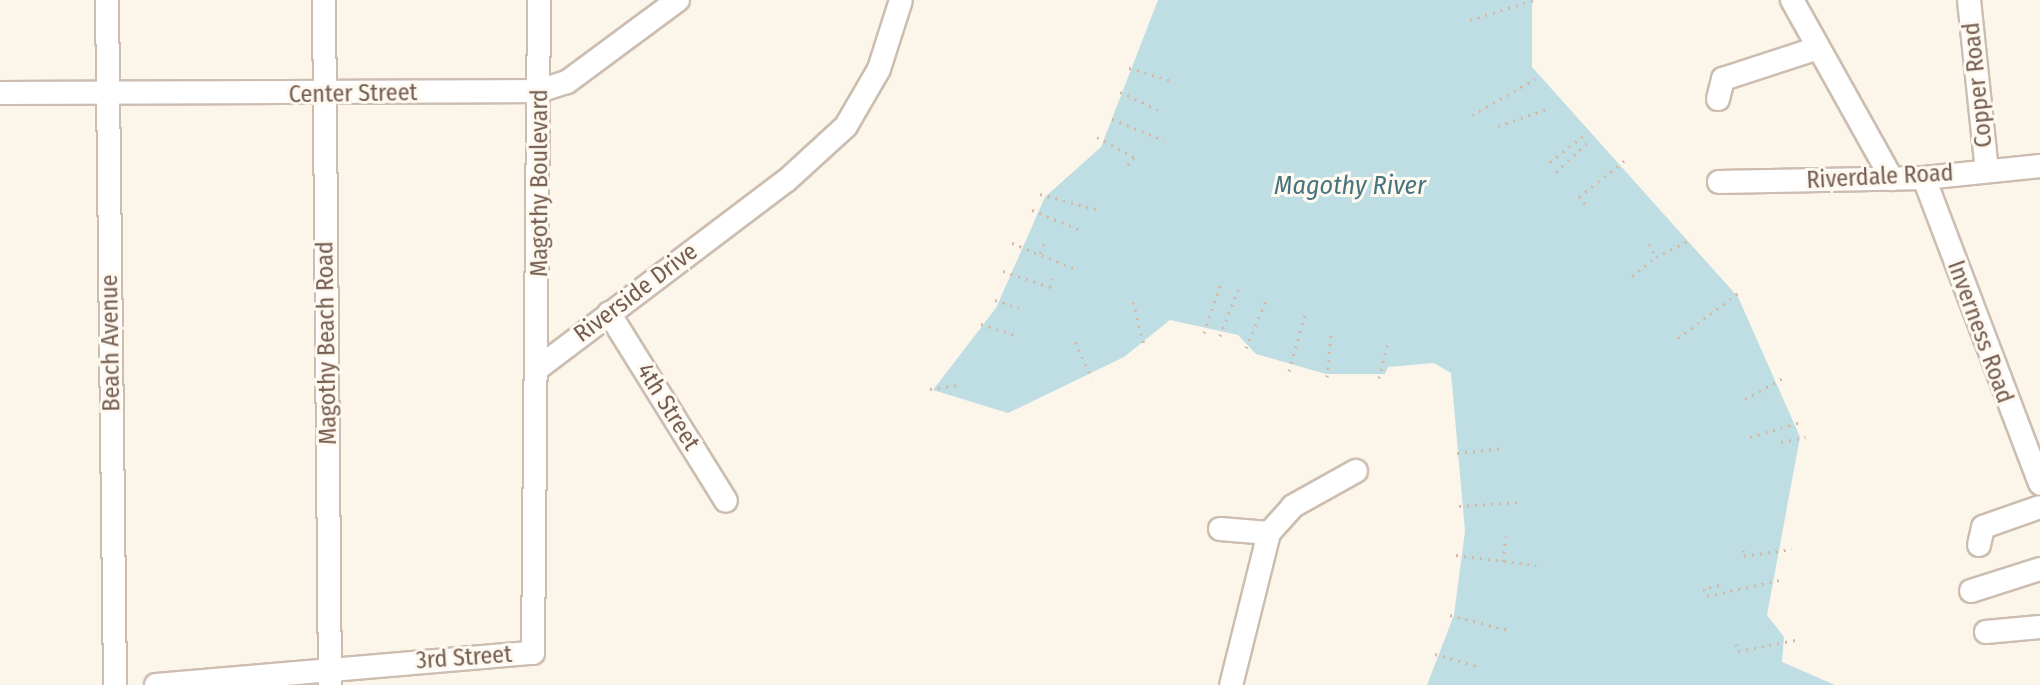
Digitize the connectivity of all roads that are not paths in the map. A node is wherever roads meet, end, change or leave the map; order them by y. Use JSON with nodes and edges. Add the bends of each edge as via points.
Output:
{"nodes":[{"id":1,"x":107,"y":0,"type":"edge"},
{"id":2,"x":324,"y":0,"type":"edge"},
{"id":3,"x":539,"y":0,"type":"edge"},
{"id":4,"x":678,"y":0,"type":"edge"},
{"id":5,"x":901,"y":0,"type":"edge"},
{"id":6,"x":1792,"y":0,"type":"edge"},
{"id":7,"x":1969,"y":0,"type":"edge"},
{"id":8,"x":1818,"y":48,"type":"junction"},
{"id":9,"x":539,"y":91,"type":"junction"},
{"id":10,"x":0,"y":93,"type":"edge"},
{"id":11,"x":108,"y":94,"type":"junction"},
{"id":12,"x":324,"y":95,"type":"junction"},
{"id":13,"x":1718,"y":99,"type":"dead end"},
{"id":14,"x":2040,"y":166,"type":"edge"},
{"id":15,"x":1987,"y":170,"type":"junction"},
{"id":16,"x":1924,"y":178,"type":"junction"},
{"id":17,"x":1892,"y":179,"type":"junction"},
{"id":18,"x":1719,"y":182,"type":"dead end"},
{"id":19,"x":609,"y":313,"type":"junction"},
{"id":20,"x":541,"y":366,"type":"junction"},
{"id":21,"x":1356,"y":471,"type":"dead end"},
{"id":22,"x":2040,"y":484,"type":"edge"},
{"id":23,"x":726,"y":501,"type":"dead end"},
{"id":24,"x":2040,"y":507,"type":"edge"},
{"id":25,"x":1220,"y":529,"type":"dead end"},
{"id":26,"x":1269,"y":533,"type":"junction"},
{"id":27,"x":1979,"y":545,"type":"dead end"},
{"id":28,"x":2040,"y":569,"type":"edge"},
{"id":29,"x":1971,"y":591,"type":"dead end"},
{"id":30,"x":2040,"y":627,"type":"edge"},
{"id":31,"x":1986,"y":632,"type":"dead end"},
{"id":32,"x":330,"y":677,"type":"edge"},
{"id":33,"x":115,"y":685,"type":"edge"},
{"id":34,"x":156,"y":685,"type":"edge"},
{"id":35,"x":1231,"y":685,"type":"edge"}],
"edges":[{"from":1,"to":11,"type":"street","name":"Beach Avenue"},
{"from":2,"to":12,"type":"street","name":"Magothy Beach Road"},
{"from":3,"to":9,"type":"street","name":"Magothy Boulevard"},
{"from":4,"to":9,"type":"street","name":"Center Street","via":[[567,82]]},
{"from":5,"to":19,"type":"street","name":"Riverside Drive","via":[[879,69],[846,126],[786,181]]},
{"from":6,"to":8,"type":"street"},
{"from":7,"to":15,"type":"street","name":"Copper Road"},
{"from":8,"to":13,"type":"street","via":[[1723,79]]},
{"from":8,"to":17,"type":"street"},
{"from":9,"to":12,"type":"street","name":"Center Street"},
{"from":9,"to":20,"type":"street","name":"Magothy Boulevard"},
{"from":10,"to":11,"type":"street","name":"Center Street"},
{"from":11,"to":12,"type":"street","name":"Center Street"},
{"from":11,"to":33,"type":"street","name":"Beach Avenue"},
{"from":12,"to":32,"type":"street","name":"Magothy Beach Road"},
{"from":14,"to":15,"type":"street","name":"Riverdale Road"},
{"from":15,"to":16,"type":"street","name":"Riverdale Road"},
{"from":16,"to":17,"type":"street","name":"Riverdale Road"},
{"from":16,"to":22,"type":"street","name":"Inverness Road"},
{"from":17,"to":18,"type":"street","name":"Riverdale Road"},
{"from":19,"to":20,"type":"street","name":"Riverside Drive"},
{"from":19,"to":23,"type":"street","name":"4th Street"},
{"from":20,"to":32,"type":"street","name":"3rd Street","via":[[533,653]]},
{"from":21,"to":26,"type":"street","via":[[1293,506]]},
{"from":24,"to":27,"type":"street","via":[[1983,527]]},
{"from":25,"to":26,"type":"street"},
{"from":26,"to":35,"type":"street"},
{"from":28,"to":29,"type":"street"},
{"from":30,"to":31,"type":"street"},
{"from":32,"to":34,"type":"street","name":"3rd Street"}]}
